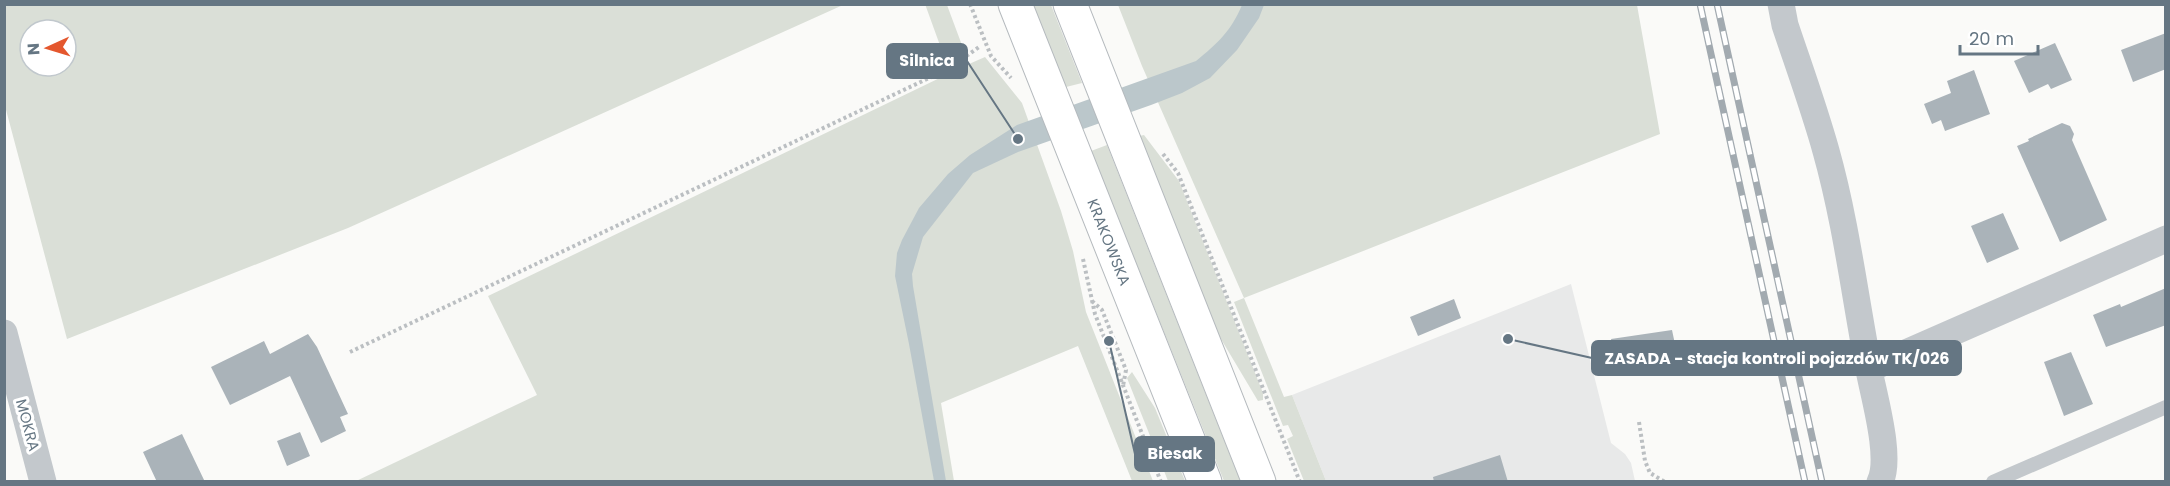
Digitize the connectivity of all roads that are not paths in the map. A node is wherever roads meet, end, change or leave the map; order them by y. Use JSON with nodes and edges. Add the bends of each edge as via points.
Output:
{"nodes":[{"id":1,"x":1015,"y":4,"type":"edge"},
{"id":2,"x":1070,"y":4,"type":"edge"},
{"id":3,"x":1781,"y":4,"type":"edge"},
{"id":4,"x":2166,"y":239,"type":"edge"},
{"id":5,"x":4,"y":333,"type":"edge"},
{"id":6,"x":1869,"y":369,"type":"junction"},
{"id":7,"x":2166,"y":406,"type":"edge"},
{"id":8,"x":1881,"y":481,"type":"edge"},
{"id":9,"x":43,"y":482,"type":"edge"},
{"id":10,"x":1205,"y":482,"type":"edge"},
{"id":11,"x":1259,"y":482,"type":"edge"},
{"id":12,"x":1993,"y":482,"type":"edge"}],
"edges":[{"from":1,"to":10,"type":"main road","name":"KRAKOWSKA"},
{"from":2,"to":11,"type":"main road"},
{"from":3,"to":6,"type":"street","via":[[1826,150]]},
{"from":4,"to":6,"type":"street"},
{"from":5,"to":9,"type":"street","name":"MOKRA"},
{"from":6,"to":8,"type":"street","via":[[1885,463]]},
{"from":7,"to":12,"type":"lane"}]}
